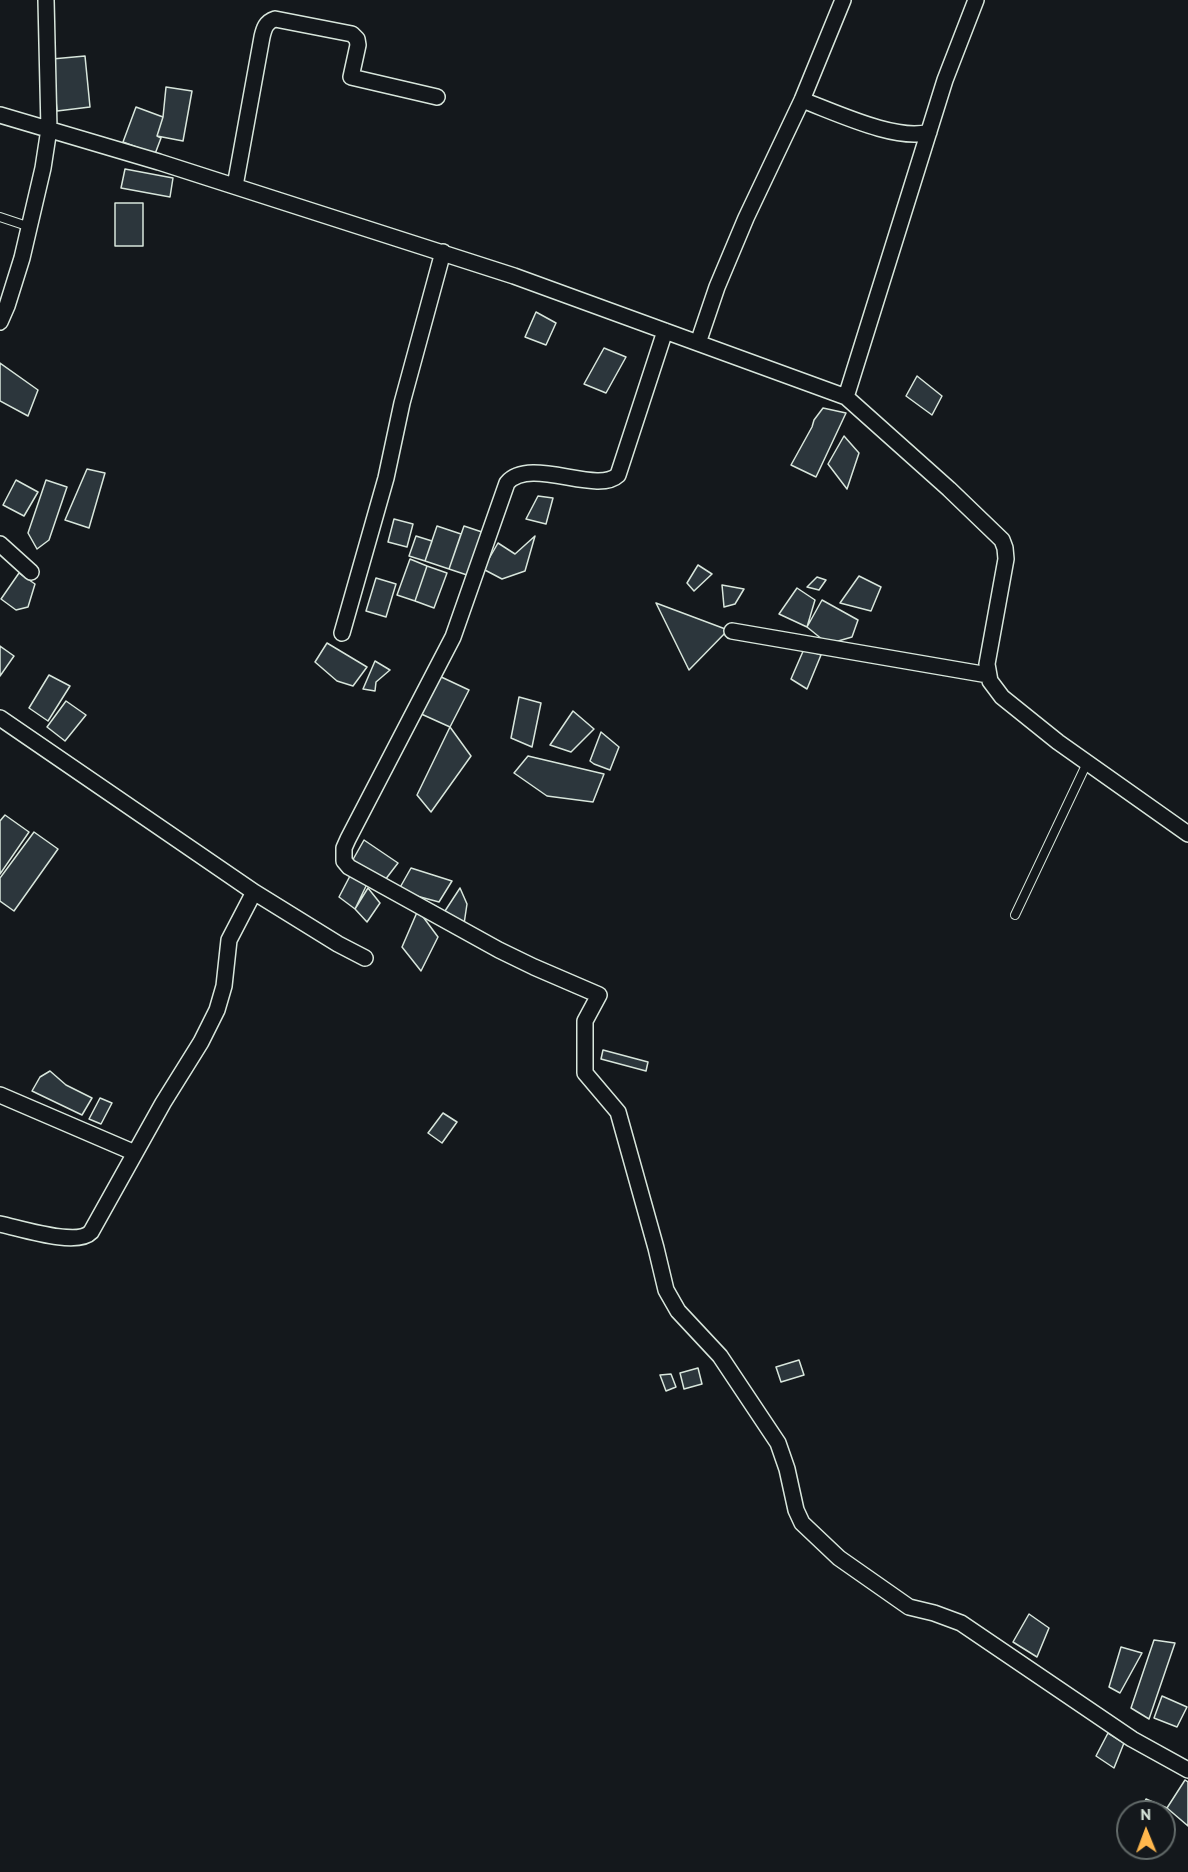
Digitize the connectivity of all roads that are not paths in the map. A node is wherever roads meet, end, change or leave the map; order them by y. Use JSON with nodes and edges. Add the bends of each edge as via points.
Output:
{"nodes":[{"id":1,"x":46,"y":0,"type":"edge"},
{"id":2,"x":843,"y":0,"type":"edge"},
{"id":3,"x":976,"y":0,"type":"edge"},
{"id":4,"x":437,"y":97,"type":"dead end"},
{"id":5,"x":802,"y":100,"type":"junction"},
{"id":6,"x":0,"y":115,"type":"edge"},
{"id":7,"x":49,"y":129,"type":"junction"},
{"id":8,"x":929,"y":132,"type":"junction"},
{"id":9,"x":235,"y":186,"type":"junction"},
{"id":10,"x":0,"y":217,"type":"edge"},
{"id":11,"x":30,"y":227,"type":"junction"},
{"id":12,"x":443,"y":252,"type":"junction"},
{"id":13,"x":0,"y":322,"type":"edge"},
{"id":14,"x":665,"y":331,"type":"junction"},
{"id":15,"x":698,"y":343,"type":"junction"},
{"id":16,"x":846,"y":397,"type":"junction"},
{"id":17,"x":0,"y":544,"type":"edge"},
{"id":18,"x":31,"y":572,"type":"dead end"},
{"id":19,"x":732,"y":631,"type":"dead end"},
{"id":20,"x":342,"y":633,"type":"dead end"},
{"id":21,"x":988,"y":675,"type":"junction"},
{"id":22,"x":0,"y":718,"type":"edge"},
{"id":23,"x":1088,"y":763,"type":"junction"},
{"id":24,"x":1188,"y":834,"type":"edge"},
{"id":25,"x":254,"y":892,"type":"junction"},
{"id":26,"x":1015,"y":915,"type":"dead end"},
{"id":27,"x":365,"y":958,"type":"dead end"},
{"id":28,"x":0,"y":1095,"type":"edge"},
{"id":29,"x":135,"y":1153,"type":"junction"},
{"id":30,"x":0,"y":1224,"type":"edge"},
{"id":31,"x":1188,"y":1770,"type":"edge"}],
"edges":[{"from":1,"to":7,"type":"street"},
{"from":2,"to":5,"type":"street"},
{"from":3,"to":8,"type":"street"},
{"from":4,"to":9,"type":"street","via":[[351,77],[358,45],[352,34],[270,21],[262,36]]},
{"from":5,"to":8,"type":"street","via":[[899,134]]},
{"from":5,"to":15,"type":"street","via":[[746,218]]},
{"from":6,"to":7,"type":"street"},
{"from":7,"to":9,"type":"street"},
{"from":7,"to":11,"type":"street"},
{"from":8,"to":16,"type":"street"},
{"from":9,"to":12,"type":"street"},
{"from":10,"to":11,"type":"lane"},
{"from":11,"to":13,"type":"street"},
{"from":12,"to":14,"type":"street"},
{"from":12,"to":20,"type":"street"},
{"from":14,"to":15,"type":"street"},
{"from":14,"to":31,"type":"street","via":[[618,475],[606,481],[529,473],[507,483],[453,637],[348,839],[344,861],[499,950],[599,995],[585,1021],[585,1073],[618,1112],[666,1290],[678,1311],[720,1356],[778,1443],[796,1510],[811,1533],[839,1558],[909,1607],[961,1623],[1132,1739]]},
{"from":15,"to":16,"type":"street"},
{"from":16,"to":21,"type":"street","via":[[1002,540],[1006,559],[988,654]]},
{"from":17,"to":18,"type":"street"},
{"from":19,"to":21,"type":"street"},
{"from":21,"to":23,"type":"street","via":[[1002,698]]},
{"from":22,"to":25,"type":"street"},
{"from":23,"to":24,"type":"street"},
{"from":23,"to":26,"type":"lane"},
{"from":25,"to":27,"type":"street"},
{"from":25,"to":29,"type":"street","via":[[229,940],[217,1010]]},
{"from":28,"to":29,"type":"street"},
{"from":29,"to":30,"type":"street","via":[[85,1237],[53,1236]]}]}
